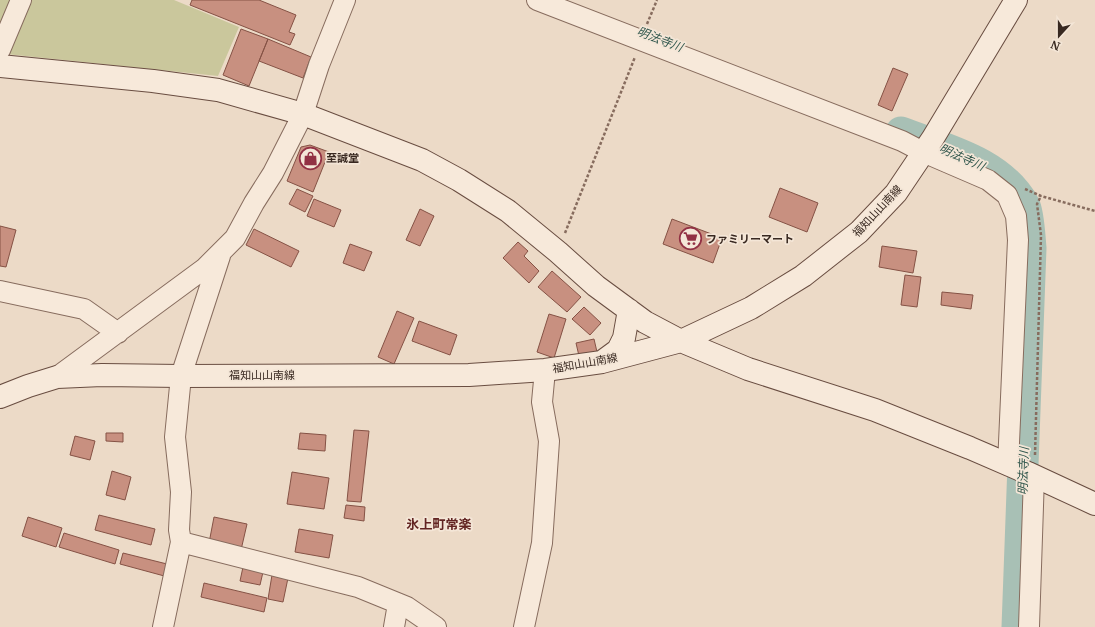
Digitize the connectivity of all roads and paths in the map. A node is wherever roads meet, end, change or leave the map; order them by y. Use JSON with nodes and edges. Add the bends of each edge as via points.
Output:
{"nodes":[{"id":1,"x":21,"y":0,"type":"edge"},
{"id":2,"x":345,"y":0,"type":"edge"},
{"id":3,"x":537,"y":0,"type":"edge"},
{"id":4,"x":657,"y":0,"type":"edge"},
{"id":5,"x":1016,"y":0,"type":"edge"},
{"id":6,"x":644,"y":34,"type":"junction"},
{"id":7,"x":0,"y":50,"type":"edge"},
{"id":8,"x":0,"y":66,"type":"edge"},
{"id":9,"x":303,"y":114,"type":"junction"},
{"id":10,"x":928,"y":146,"type":"junction"},
{"id":11,"x":1022,"y":188,"type":"dead end"},
{"id":12,"x":1040,"y":196,"type":"junction"},
{"id":13,"x":1095,"y":211,"type":"edge"},
{"id":14,"x":221,"y":252,"type":"junction"},
{"id":15,"x":558,"y":252,"type":"junction"},
{"id":16,"x":0,"y":291,"type":"edge"},
{"id":17,"x":629,"y":310,"type":"junction"},
{"id":18,"x":118,"y":333,"type":"junction"},
{"id":19,"x":681,"y":341,"type":"junction"},
{"id":20,"x":602,"y":362,"type":"junction"},
{"id":21,"x":545,"y":370,"type":"junction"},
{"id":22,"x":181,"y":376,"type":"junction"},
{"id":23,"x":57,"y":377,"type":"junction"},
{"id":24,"x":0,"y":397,"type":"edge"},
{"id":25,"x":1021,"y":470,"type":"junction"},
{"id":26,"x":1095,"y":504,"type":"edge"},
{"id":27,"x":181,"y":542,"type":"junction"},
{"id":28,"x":398,"y":604,"type":"junction"},
{"id":29,"x":163,"y":627,"type":"edge"},
{"id":30,"x":394,"y":627,"type":"edge"},
{"id":31,"x":436,"y":627,"type":"edge"},
{"id":32,"x":524,"y":627,"type":"edge"},
{"id":33,"x":1029,"y":627,"type":"edge"}],
"edges":[{"from":1,"to":7,"type":"street"},
{"from":2,"to":9,"type":"street"},
{"from":3,"to":6,"type":"street"},
{"from":4,"to":6,"type":"path"},
{"from":5,"to":10,"type":"street","name":"福知山山南線"},
{"from":6,"to":10,"type":"street","via":[[902,141]]},
{"from":6,"to":15,"type":"path"},
{"from":8,"to":9,"type":"street","via":[[218,90]]},
{"from":9,"to":14,"type":"street","via":[[274,173],[235,238]]},
{"from":9,"to":15,"type":"street","via":[[422,160],[459,180],[508,211]]},
{"from":10,"to":19,"type":"street","name":"福知山山南線","via":[[896,193],[859,232],[809,271],[751,308]]},
{"from":10,"to":25,"type":"street","via":[[988,180],[1007,195],[1016,216]]},
{"from":11,"to":12,"type":"path"},
{"from":12,"to":13,"type":"path"},
{"from":12,"to":25,"type":"path","via":[[1037,204],[1041,235]]},
{"from":14,"to":18,"type":"street","via":[[205,268]]},
{"from":14,"to":22,"type":"street"},
{"from":15,"to":17,"type":"street","via":[[596,286]]},
{"from":16,"to":18,"type":"street","via":[[84,309]]},
{"from":17,"to":19,"type":"street","via":[[645,322]]},
{"from":17,"to":20,"type":"street","via":[[624,338],[618,350]]},
{"from":18,"to":23,"type":"street"},
{"from":19,"to":20,"type":"street","name":"福知山山南線"},
{"from":19,"to":25,"type":"street","via":[[748,369],[875,410]]},
{"from":20,"to":21,"type":"street","name":"福知山山南線"},
{"from":21,"to":22,"type":"street","name":"福知山山南線","via":[[469,375]]},
{"from":21,"to":32,"type":"street","via":[[542,402],[549,441],[542,543]]},
{"from":22,"to":23,"type":"street","name":"福知山山南線"},
{"from":22,"to":27,"type":"street","via":[[175,437],[181,492]]},
{"from":23,"to":24,"type":"street","name":"福知山山南線"},
{"from":25,"to":26,"type":"street"},
{"from":25,"to":33,"type":"street"},
{"from":27,"to":28,"type":"street","via":[[358,587]]},
{"from":27,"to":29,"type":"street"},
{"from":28,"to":30,"type":"street"},
{"from":28,"to":31,"type":"street","via":[[407,607]]}]}
